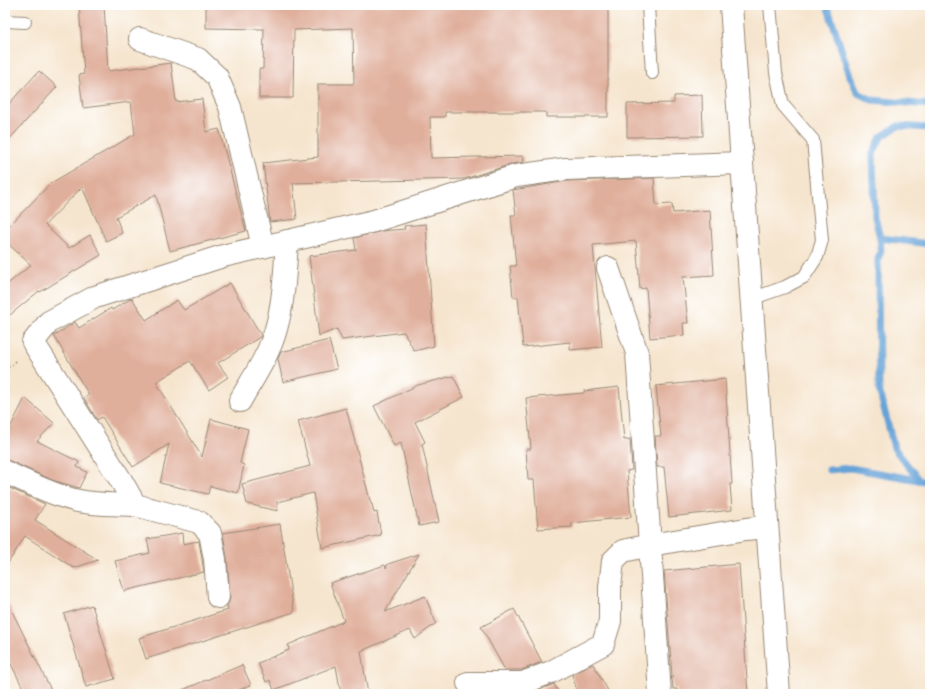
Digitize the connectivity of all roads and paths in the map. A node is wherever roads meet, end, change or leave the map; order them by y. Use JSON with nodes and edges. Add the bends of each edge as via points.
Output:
{"nodes":[{"id":1,"x":648,"y":5,"type":"edge"},
{"id":2,"x":731,"y":5,"type":"edge"},
{"id":3,"x":770,"y":5,"type":"edge"},
{"id":4,"x":5,"y":21,"type":"edge"},
{"id":5,"x":25,"y":22,"type":"dead end"},
{"id":6,"x":140,"y":39,"type":"dead end"},
{"id":7,"x":652,"y":73,"type":"dead end"},
{"id":8,"x":742,"y":163,"type":"junction"},
{"id":9,"x":287,"y":241,"type":"junction"},
{"id":10,"x":263,"y":247,"type":"junction"},
{"id":11,"x":608,"y":268,"type":"dead end"},
{"id":12,"x":751,"y":299,"type":"junction"},
{"id":13,"x":240,"y":401,"type":"dead end"},
{"id":14,"x":5,"y":472,"type":"edge"},
{"id":15,"x":135,"y":505,"type":"junction"},
{"id":16,"x":767,"y":527,"type":"junction"},
{"id":17,"x":650,"y":544,"type":"junction"},
{"id":18,"x":218,"y":597,"type":"dead end"},
{"id":19,"x":468,"y":683,"type":"dead end"},
{"id":20,"x":660,"y":694,"type":"edge"},
{"id":21,"x":779,"y":694,"type":"edge"}],
"edges":[{"from":1,"to":7,"type":"lane"},
{"from":2,"to":8,"type":"street"},
{"from":3,"to":12,"type":"lane","via":[[776,73],[783,105],[813,140],[822,240],[817,257],[804,277]]},
{"from":4,"to":5,"type":"lane"},
{"from":6,"to":10,"type":"street","via":[[198,59],[216,78],[230,107]]},
{"from":8,"to":9,"type":"street","via":[[566,169],[516,176],[374,221]]},
{"from":8,"to":12,"type":"street"},
{"from":9,"to":10,"type":"street"},
{"from":9,"to":13,"type":"street","via":[[284,291],[276,330],[263,361]]},
{"from":10,"to":15,"type":"street","via":[[223,256],[95,297],[49,322],[33,342]]},
{"from":11,"to":17,"type":"street","via":[[637,353]]},
{"from":12,"to":16,"type":"street"},
{"from":14,"to":15,"type":"street","via":[[51,493],[74,500]]},
{"from":15,"to":18,"type":"street","via":[[199,522],[210,533]]},
{"from":16,"to":17,"type":"street"},
{"from":16,"to":21,"type":"street"},
{"from":17,"to":19,"type":"street","via":[[623,551],[613,561],[610,622],[603,644],[551,672],[523,683]]},
{"from":17,"to":20,"type":"street"}]}
